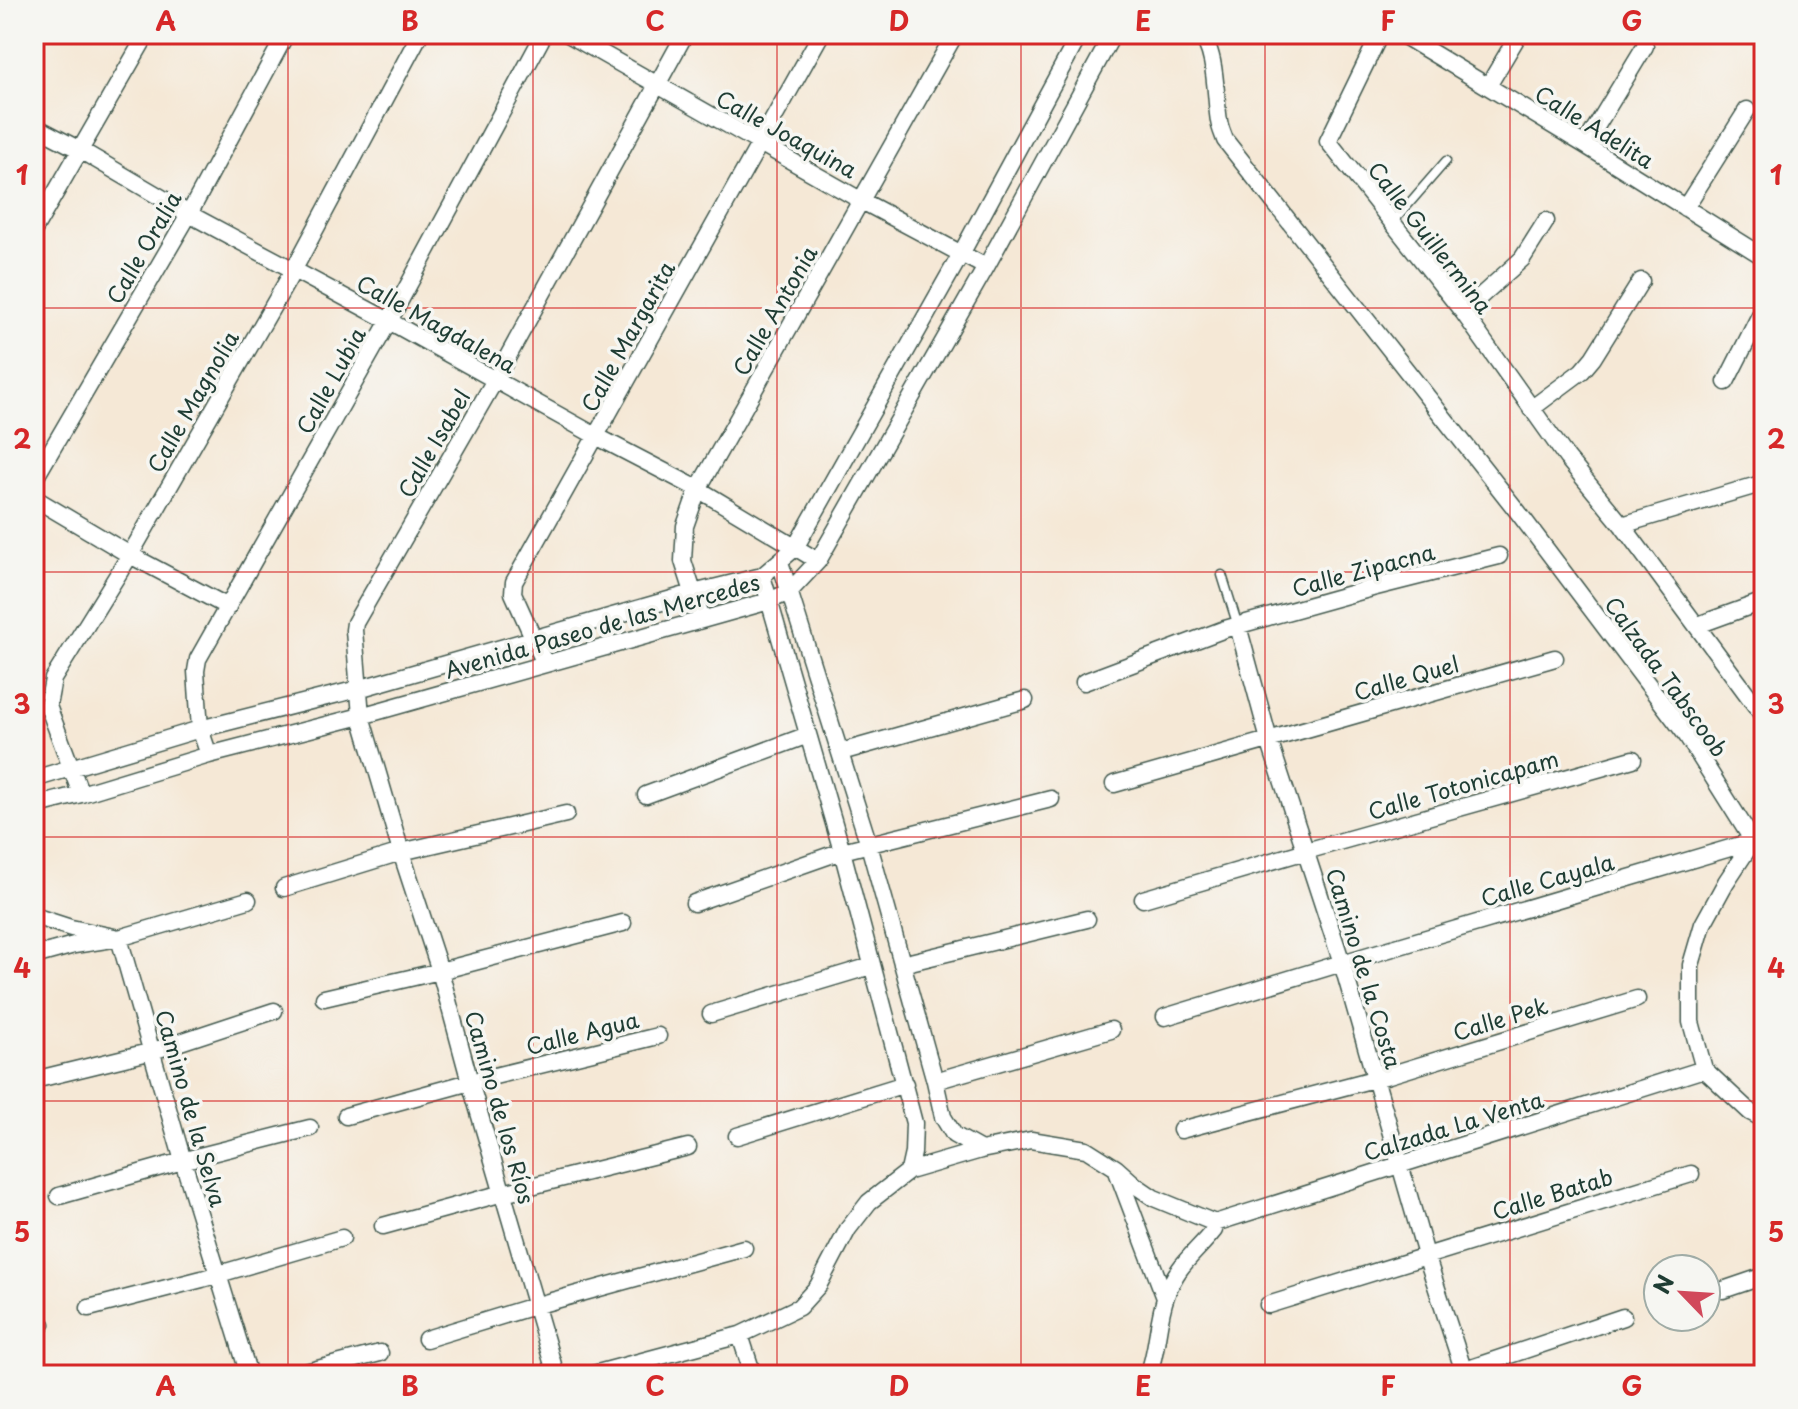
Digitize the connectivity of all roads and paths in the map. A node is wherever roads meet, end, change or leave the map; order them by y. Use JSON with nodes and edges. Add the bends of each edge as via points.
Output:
{"nodes":[{"id":1,"x":147,"y":34,"type":"edge"},
{"id":2,"x":286,"y":34,"type":"edge"},
{"id":3,"x":420,"y":34,"type":"edge"},
{"id":4,"x":544,"y":34,"type":"edge"},
{"id":5,"x":568,"y":34,"type":"edge"},
{"id":6,"x":685,"y":34,"type":"edge"},
{"id":7,"x":821,"y":34,"type":"edge"},
{"id":8,"x":955,"y":34,"type":"edge"},
{"id":9,"x":1080,"y":34,"type":"edge"},
{"id":10,"x":1113,"y":34,"type":"edge"},
{"id":11,"x":1199,"y":34,"type":"edge"},
{"id":12,"x":1380,"y":34,"type":"edge"},
{"id":13,"x":1401,"y":34,"type":"edge"},
{"id":14,"x":1519,"y":34,"type":"edge"},
{"id":15,"x":1645,"y":46,"type":"dead end"},
{"id":16,"x":656,"y":86,"type":"junction"},
{"id":17,"x":1488,"y":86,"type":"junction"},
{"id":18,"x":1747,"y":110,"type":"dead end"},
{"id":19,"x":34,"y":126,"type":"edge"},
{"id":20,"x":762,"y":143,"type":"junction"},
{"id":21,"x":1585,"y":145,"type":"junction"},
{"id":22,"x":80,"y":150,"type":"junction"},
{"id":23,"x":1446,"y":161,"type":"dead end"},
{"id":24,"x":862,"y":201,"type":"junction"},
{"id":25,"x":1685,"y":208,"type":"junction"},
{"id":26,"x":189,"y":214,"type":"junction"},
{"id":27,"x":1546,"y":221,"type":"dead end"},
{"id":28,"x":1393,"y":222,"type":"junction"},
{"id":29,"x":34,"y":230,"type":"edge"},
{"id":30,"x":961,"y":254,"type":"junction"},
{"id":31,"x":1764,"y":257,"type":"edge"},
{"id":32,"x":986,"y":267,"type":"junction"},
{"id":33,"x":293,"y":271,"type":"junction"},
{"id":34,"x":1641,"y":281,"type":"dead end"},
{"id":35,"x":1764,"y":307,"type":"edge"},
{"id":36,"x":1463,"y":312,"type":"junction"},
{"id":37,"x":389,"y":321,"type":"junction"},
{"id":38,"x":495,"y":380,"type":"junction"},
{"id":39,"x":1726,"y":382,"type":"dead end"},
{"id":40,"x":1531,"y":409,"type":"junction"},
{"id":41,"x":596,"y":436,"type":"junction"},
{"id":42,"x":34,"y":480,"type":"edge"},
{"id":43,"x":1764,"y":483,"type":"edge"},
{"id":44,"x":698,"y":489,"type":"junction"},
{"id":45,"x":34,"y":498,"type":"edge"},
{"id":46,"x":1622,"y":525,"type":"junction"},
{"id":47,"x":795,"y":548,"type":"junction"},
{"id":48,"x":130,"y":555,"type":"junction"},
{"id":49,"x":1499,"y":556,"type":"dead end"},
{"id":50,"x":818,"y":561,"type":"junction"},
{"id":51,"x":780,"y":562,"type":"junction"},
{"id":52,"x":1222,"y":575,"type":"dead end"},
{"id":53,"x":762,"y":576,"type":"junction"},
{"id":54,"x":789,"y":592,"type":"junction"},
{"id":55,"x":693,"y":593,"type":"junction"},
{"id":56,"x":769,"y":601,"type":"junction"},
{"id":57,"x":1764,"y":601,"type":"edge"},
{"id":58,"x":228,"y":607,"type":"junction"},
{"id":59,"x":702,"y":620,"type":"junction"},
{"id":60,"x":1698,"y":625,"type":"junction"},
{"id":61,"x":1238,"y":626,"type":"junction"},
{"id":62,"x":534,"y":640,"type":"junction"},
{"id":63,"x":1555,"y":658,"type":"dead end"},
{"id":64,"x":545,"y":664,"type":"junction"},
{"id":65,"x":1084,"y":682,"type":"dead end"},
{"id":66,"x":358,"y":689,"type":"junction"},
{"id":67,"x":1025,"y":700,"type":"dead end"},
{"id":68,"x":361,"y":716,"type":"junction"},
{"id":69,"x":1764,"y":717,"type":"edge"},
{"id":70,"x":200,"y":729,"type":"junction"},
{"id":71,"x":808,"y":735,"type":"junction"},
{"id":72,"x":1269,"y":740,"type":"junction"},
{"id":73,"x":841,"y":752,"type":"junction"},
{"id":74,"x":209,"y":755,"type":"junction"},
{"id":75,"x":1633,"y":759,"type":"dead end"},
{"id":76,"x":71,"y":768,"type":"junction"},
{"id":77,"x":34,"y":779,"type":"edge"},
{"id":78,"x":1114,"y":784,"type":"dead end"},
{"id":79,"x":81,"y":794,"type":"junction"},
{"id":80,"x":646,"y":795,"type":"dead end"},
{"id":81,"x":1051,"y":799,"type":"dead end"},
{"id":82,"x":34,"y":806,"type":"edge"},
{"id":83,"x":566,"y":814,"type":"dead end"},
{"id":84,"x":1759,"y":839,"type":"edge"},
{"id":85,"x":869,"y":845,"type":"junction"},
{"id":86,"x":842,"y":851,"type":"junction"},
{"id":87,"x":1306,"y":851,"type":"junction"},
{"id":88,"x":401,"y":852,"type":"junction"},
{"id":89,"x":284,"y":888,"type":"dead end"},
{"id":90,"x":1143,"y":899,"type":"dead end"},
{"id":91,"x":248,"y":900,"type":"dead end"},
{"id":92,"x":694,"y":903,"type":"dead end"},
{"id":93,"x":34,"y":916,"type":"edge"},
{"id":94,"x":1087,"y":919,"type":"dead end"},
{"id":95,"x":623,"y":923,"type":"dead end"},
{"id":96,"x":119,"y":938,"type":"junction"},
{"id":97,"x":34,"y":956,"type":"edge"},
{"id":98,"x":1342,"y":963,"type":"junction"},
{"id":99,"x":902,"y":964,"type":"junction"},
{"id":100,"x":871,"y":966,"type":"junction"},
{"id":101,"x":440,"y":971,"type":"junction"},
{"id":102,"x":324,"y":998,"type":"dead end"},
{"id":103,"x":1637,"y":999,"type":"dead end"},
{"id":104,"x":274,"y":1011,"type":"dead end"},
{"id":105,"x":711,"y":1014,"type":"dead end"},
{"id":106,"x":1165,"y":1017,"type":"dead end"},
{"id":107,"x":1111,"y":1030,"type":"dead end"},
{"id":108,"x":658,"y":1036,"type":"dead end"},
{"id":109,"x":153,"y":1051,"type":"junction"},
{"id":110,"x":1704,"y":1069,"type":"junction"},
{"id":111,"x":1375,"y":1078,"type":"junction"},
{"id":112,"x":34,"y":1080,"type":"edge"},
{"id":113,"x":935,"y":1081,"type":"junction"},
{"id":114,"x":470,"y":1082,"type":"junction"},
{"id":115,"x":905,"y":1084,"type":"junction"},
{"id":116,"x":346,"y":1116,"type":"dead end"},
{"id":117,"x":1764,"y":1119,"type":"edge"},
{"id":118,"x":310,"y":1128,"type":"dead end"},
{"id":119,"x":1181,"y":1130,"type":"dead end"},
{"id":120,"x":737,"y":1136,"type":"dead end"},
{"id":121,"x":688,"y":1147,"type":"dead end"},
{"id":122,"x":981,"y":1150,"type":"junction"},
{"id":123,"x":183,"y":1161,"type":"junction"},
{"id":124,"x":1401,"y":1164,"type":"junction"},
{"id":125,"x":1116,"y":1168,"type":"junction"},
{"id":126,"x":909,"y":1171,"type":"junction"},
{"id":127,"x":1691,"y":1174,"type":"dead end"},
{"id":128,"x":503,"y":1193,"type":"junction"},
{"id":129,"x":59,"y":1196,"type":"dead end"},
{"id":130,"x":1215,"y":1223,"type":"junction"},
{"id":131,"x":383,"y":1226,"type":"dead end"},
{"id":132,"x":342,"y":1238,"type":"dead end"},
{"id":133,"x":744,"y":1248,"type":"dead end"},
{"id":134,"x":1426,"y":1255,"type":"junction"},
{"id":135,"x":218,"y":1274,"type":"junction"},
{"id":136,"x":1764,"y":1276,"type":"edge"},
{"id":137,"x":1723,"y":1290,"type":"dead end"},
{"id":138,"x":1165,"y":1298,"type":"junction"},
{"id":139,"x":1268,"y":1305,"type":"dead end"},
{"id":140,"x":534,"y":1306,"type":"junction"},
{"id":141,"x":89,"y":1308,"type":"dead end"},
{"id":142,"x":1623,"y":1317,"type":"dead end"},
{"id":143,"x":740,"y":1335,"type":"junction"},
{"id":144,"x":426,"y":1339,"type":"dead end"},
{"id":145,"x":380,"y":1353,"type":"dead end"},
{"id":146,"x":1460,"y":1373,"type":"edge"},
{"id":147,"x":249,"y":1375,"type":"edge"},
{"id":148,"x":294,"y":1375,"type":"edge"},
{"id":149,"x":556,"y":1375,"type":"edge"},
{"id":150,"x":590,"y":1375,"type":"edge"},
{"id":151,"x":753,"y":1375,"type":"edge"},
{"id":152,"x":1148,"y":1375,"type":"edge"}],
"edges":[{"from":1,"to":22,"type":"street"},
{"from":2,"to":26,"type":"street","name":"Calle Oralia"},
{"from":3,"to":33,"type":"street","name":"Calle Magnolia"},
{"from":4,"to":37,"type":"street","name":"Calle Lubia"},
{"from":5,"to":16,"type":"street","name":"Calle Joaquina"},
{"from":6,"to":16,"type":"street","name":"Calle Isabel"},
{"from":7,"to":20,"type":"street","name":"Calle Margarita"},
{"from":8,"to":24,"type":"street","name":"Calle Antonia"},
{"from":9,"to":30,"type":"street","name":"Avenida Paseo de las Mercedes"},
{"from":10,"to":32,"type":"street","name":"Avenida Paseo de las Mercedes"},
{"from":11,"to":84,"type":"street","name":"Calzada Tabscoob","via":[[1211,53],[1225,140],[1518,512]]},
{"from":12,"to":28,"type":"street","name":"Calle Guillermina","via":[[1328,141]]},
{"from":13,"to":17,"type":"street","name":"Calle Adelita"},
{"from":14,"to":17,"type":"street"},
{"from":15,"to":21,"type":"street"},
{"from":16,"to":20,"type":"street","name":"Calle Joaquina"},
{"from":16,"to":38,"type":"street","name":"Calle Isabel"},
{"from":17,"to":21,"type":"street","name":"Calle Adelita"},
{"from":18,"to":25,"type":"street"},
{"from":19,"to":22,"type":"street","name":"Calle Magdalena"},
{"from":20,"to":24,"type":"street","name":"Calle Joaquina"},
{"from":20,"to":41,"type":"street","name":"Calle Margarita"},
{"from":21,"to":25,"type":"street","name":"Calle Adelita"},
{"from":22,"to":26,"type":"street","name":"Calle Magdalena"},
{"from":22,"to":29,"type":"street"},
{"from":23,"to":28,"type":"lane"},
{"from":24,"to":30,"type":"street","name":"Calle Joaquina"},
{"from":24,"to":44,"type":"street","name":"Calle Antonia"},
{"from":25,"to":31,"type":"street","name":"Calle Adelita"},
{"from":26,"to":33,"type":"street","name":"Calle Magdalena"},
{"from":26,"to":42,"type":"street","name":"Calle Oralia"},
{"from":27,"to":36,"type":"street","via":[[1522,259]]},
{"from":28,"to":36,"type":"street","name":"Calle Guillermina"},
{"from":30,"to":32,"type":"street","name":"Calle Joaquina"},
{"from":30,"to":47,"type":"street","name":"Avenida Paseo de las Mercedes"},
{"from":32,"to":50,"type":"street","name":"Avenida Paseo de las Mercedes"},
{"from":33,"to":37,"type":"street","name":"Calle Magdalena"},
{"from":33,"to":48,"type":"street","name":"Calle Magnolia"},
{"from":34,"to":40,"type":"street","via":[[1582,371]]},
{"from":35,"to":39,"type":"street"},
{"from":36,"to":40,"type":"street","name":"Calle Guillermina"},
{"from":37,"to":38,"type":"street","name":"Calle Magdalena"},
{"from":37,"to":58,"type":"street","name":"Calle Lubia"},
{"from":38,"to":41,"type":"street","name":"Calle Magdalena"},
{"from":38,"to":66,"type":"street","name":"Calle Isabel","via":[[355,623]]},
{"from":40,"to":46,"type":"street","name":"Calle Guillermina"},
{"from":41,"to":44,"type":"street","name":"Calle Magdalena"},
{"from":41,"to":62,"type":"street","name":"Calle Margarita","via":[[514,582],[513,593]]},
{"from":43,"to":46,"type":"street"},
{"from":44,"to":47,"type":"street","name":"Calle Magdalena"},
{"from":44,"to":55,"type":"street","name":"Calle Antonia","via":[[685,526],[683,561]]},
{"from":45,"to":48,"type":"street"},
{"from":46,"to":60,"type":"street","name":"Calle Guillermina"},
{"from":47,"to":50,"type":"street","name":"Calle Magdalena"},
{"from":47,"to":51,"type":"street","name":"Avenida Paseo de las Mercedes"},
{"from":48,"to":58,"type":"street"},
{"from":48,"to":76,"type":"street","name":"Calle Magnolia","via":[[49,693],[48,706]]},
{"from":49,"to":61,"type":"street","name":"Calle Zipacna"},
{"from":50,"to":54,"type":"street","name":"Avenida Paseo de las Mercedes"},
{"from":51,"to":53,"type":"street","name":"Avenida Paseo de las Mercedes"},
{"from":51,"to":54,"type":"street"},
{"from":52,"to":61,"type":"lane","name":"Camino de la Costa"},
{"from":53,"to":55,"type":"street","name":"Avenida Paseo de las Mercedes"},
{"from":53,"to":56,"type":"street"},
{"from":54,"to":56,"type":"street","name":"Avenida Paseo de las Mercedes"},
{"from":54,"to":73,"type":"street"},
{"from":55,"to":59,"type":"street","name":"Calle Antonia"},
{"from":55,"to":62,"type":"street","name":"Avenida Paseo de las Mercedes"},
{"from":56,"to":59,"type":"street","name":"Avenida Paseo de las Mercedes"},
{"from":56,"to":71,"type":"street"},
{"from":57,"to":60,"type":"street"},
{"from":58,"to":70,"type":"street","name":"Calle Lubia","via":[[196,665]]},
{"from":59,"to":64,"type":"street","name":"Avenida Paseo de las Mercedes"},
{"from":60,"to":69,"type":"street","name":"Calle Guillermina"},
{"from":61,"to":65,"type":"street","name":"Calle Zipacna"},
{"from":61,"to":72,"type":"street","name":"Camino de la Costa"},
{"from":62,"to":64,"type":"street","name":"Calle Margarita"},
{"from":62,"to":66,"type":"street","name":"Avenida Paseo de las Mercedes"},
{"from":63,"to":72,"type":"street","name":"Calle Quel"},
{"from":64,"to":68,"type":"street","name":"Avenida Paseo de las Mercedes"},
{"from":66,"to":68,"type":"street","name":"Calle Isabel"},
{"from":66,"to":70,"type":"street","name":"Avenida Paseo de las Mercedes"},
{"from":67,"to":73,"type":"street"},
{"from":68,"to":74,"type":"street","name":"Avenida Paseo de las Mercedes"},
{"from":68,"to":88,"type":"street","name":"Calle Isabel"},
{"from":70,"to":74,"type":"street","name":"Calle Lubia"},
{"from":70,"to":76,"type":"street","name":"Avenida Paseo de las Mercedes"},
{"from":71,"to":80,"type":"street"},
{"from":71,"to":86,"type":"street"},
{"from":72,"to":78,"type":"street","name":"Calle Quel"},
{"from":72,"to":87,"type":"street","name":"Camino de la Costa"},
{"from":73,"to":85,"type":"street"},
{"from":74,"to":79,"type":"street","name":"Avenida Paseo de las Mercedes"},
{"from":75,"to":87,"type":"street","name":"Calle Totonicapam"},
{"from":76,"to":77,"type":"street","name":"Avenida Paseo de las Mercedes"},
{"from":76,"to":79,"type":"street","name":"Calle Magnolia"},
{"from":79,"to":82,"type":"street","name":"Avenida Paseo de las Mercedes"},
{"from":81,"to":85,"type":"street"},
{"from":83,"to":88,"type":"street"},
{"from":84,"to":98,"type":"street","name":"Calle Cayala"},
{"from":84,"to":110,"type":"street","via":[[1703,924],[1691,965],[1691,1022]]},
{"from":85,"to":86,"type":"street"},
{"from":85,"to":99,"type":"street"},
{"from":86,"to":92,"type":"street"},
{"from":86,"to":100,"type":"street"},
{"from":87,"to":90,"type":"street","name":"Calle Totonicapam"},
{"from":87,"to":98,"type":"street","name":"Camino de la Costa"},
{"from":88,"to":89,"type":"street"},
{"from":88,"to":101,"type":"street","name":"Camino de los Ríos"},
{"from":91,"to":96,"type":"street"},
{"from":93,"to":96,"type":"street"},
{"from":94,"to":99,"type":"street"},
{"from":95,"to":101,"type":"street"},
{"from":96,"to":97,"type":"street"},
{"from":96,"to":109,"type":"street","name":"Camino de la Selva"},
{"from":98,"to":106,"type":"street","name":"Calle Cayala"},
{"from":98,"to":111,"type":"street","name":"Camino de la Costa"},
{"from":99,"to":113,"type":"street"},
{"from":100,"to":105,"type":"street"},
{"from":100,"to":115,"type":"street"},
{"from":101,"to":102,"type":"street"},
{"from":101,"to":114,"type":"street","name":"Camino de los Ríos"},
{"from":103,"to":111,"type":"street","name":"Calle Pek"},
{"from":104,"to":109,"type":"street"},
{"from":107,"to":113,"type":"street"},
{"from":108,"to":114,"type":"street","name":"Calle Agua"},
{"from":109,"to":112,"type":"street"},
{"from":109,"to":123,"type":"street","name":"Camino de la Selva"},
{"from":110,"to":117,"type":"street"},
{"from":110,"to":124,"type":"street","name":"Calzada La Venta"},
{"from":111,"to":119,"type":"street","name":"Calle Pek"},
{"from":111,"to":124,"type":"street","name":"Camino de la Costa"},
{"from":113,"to":122,"type":"street","via":[[943,1117],[954,1135]]},
{"from":114,"to":116,"type":"street","name":"Calle Agua"},
{"from":114,"to":128,"type":"street","name":"Camino de los Ríos"},
{"from":115,"to":120,"type":"street"},
{"from":115,"to":126,"type":"street","via":[[914,1123]]},
{"from":118,"to":123,"type":"street"},
{"from":121,"to":128,"type":"street"},
{"from":122,"to":125,"type":"street","via":[[1031,1140],[1086,1149]]},
{"from":122,"to":126,"type":"street"},
{"from":123,"to":129,"type":"street"},
{"from":123,"to":135,"type":"street","name":"Camino de la Selva"},
{"from":124,"to":130,"type":"street","name":"Calzada La Venta"},
{"from":124,"to":134,"type":"street","name":"Camino de la Costa"},
{"from":125,"to":130,"type":"street","via":[[1154,1198]]},
{"from":125,"to":138,"type":"street"},
{"from":126,"to":143,"type":"street","via":[[869,1202],[818,1286],[799,1307]]},
{"from":127,"to":134,"type":"street","name":"Calle Batab"},
{"from":128,"to":131,"type":"street"},
{"from":128,"to":140,"type":"street","name":"Camino de los Ríos"},
{"from":130,"to":138,"type":"street","via":[[1181,1266]]},
{"from":132,"to":135,"type":"street"},
{"from":133,"to":140,"type":"street"},
{"from":134,"to":139,"type":"street","name":"Calle Batab"},
{"from":134,"to":146,"type":"street","name":"Camino de la Costa"},
{"from":135,"to":141,"type":"street"},
{"from":135,"to":147,"type":"street","name":"Camino de la Selva"},
{"from":136,"to":137,"type":"street"},
{"from":138,"to":152,"type":"street"},
{"from":140,"to":144,"type":"street"},
{"from":140,"to":149,"type":"street","name":"Camino de los Ríos"},
{"from":142,"to":146,"type":"street"},
{"from":143,"to":150,"type":"street"},
{"from":143,"to":151,"type":"street"},
{"from":145,"to":148,"type":"street"}]}
